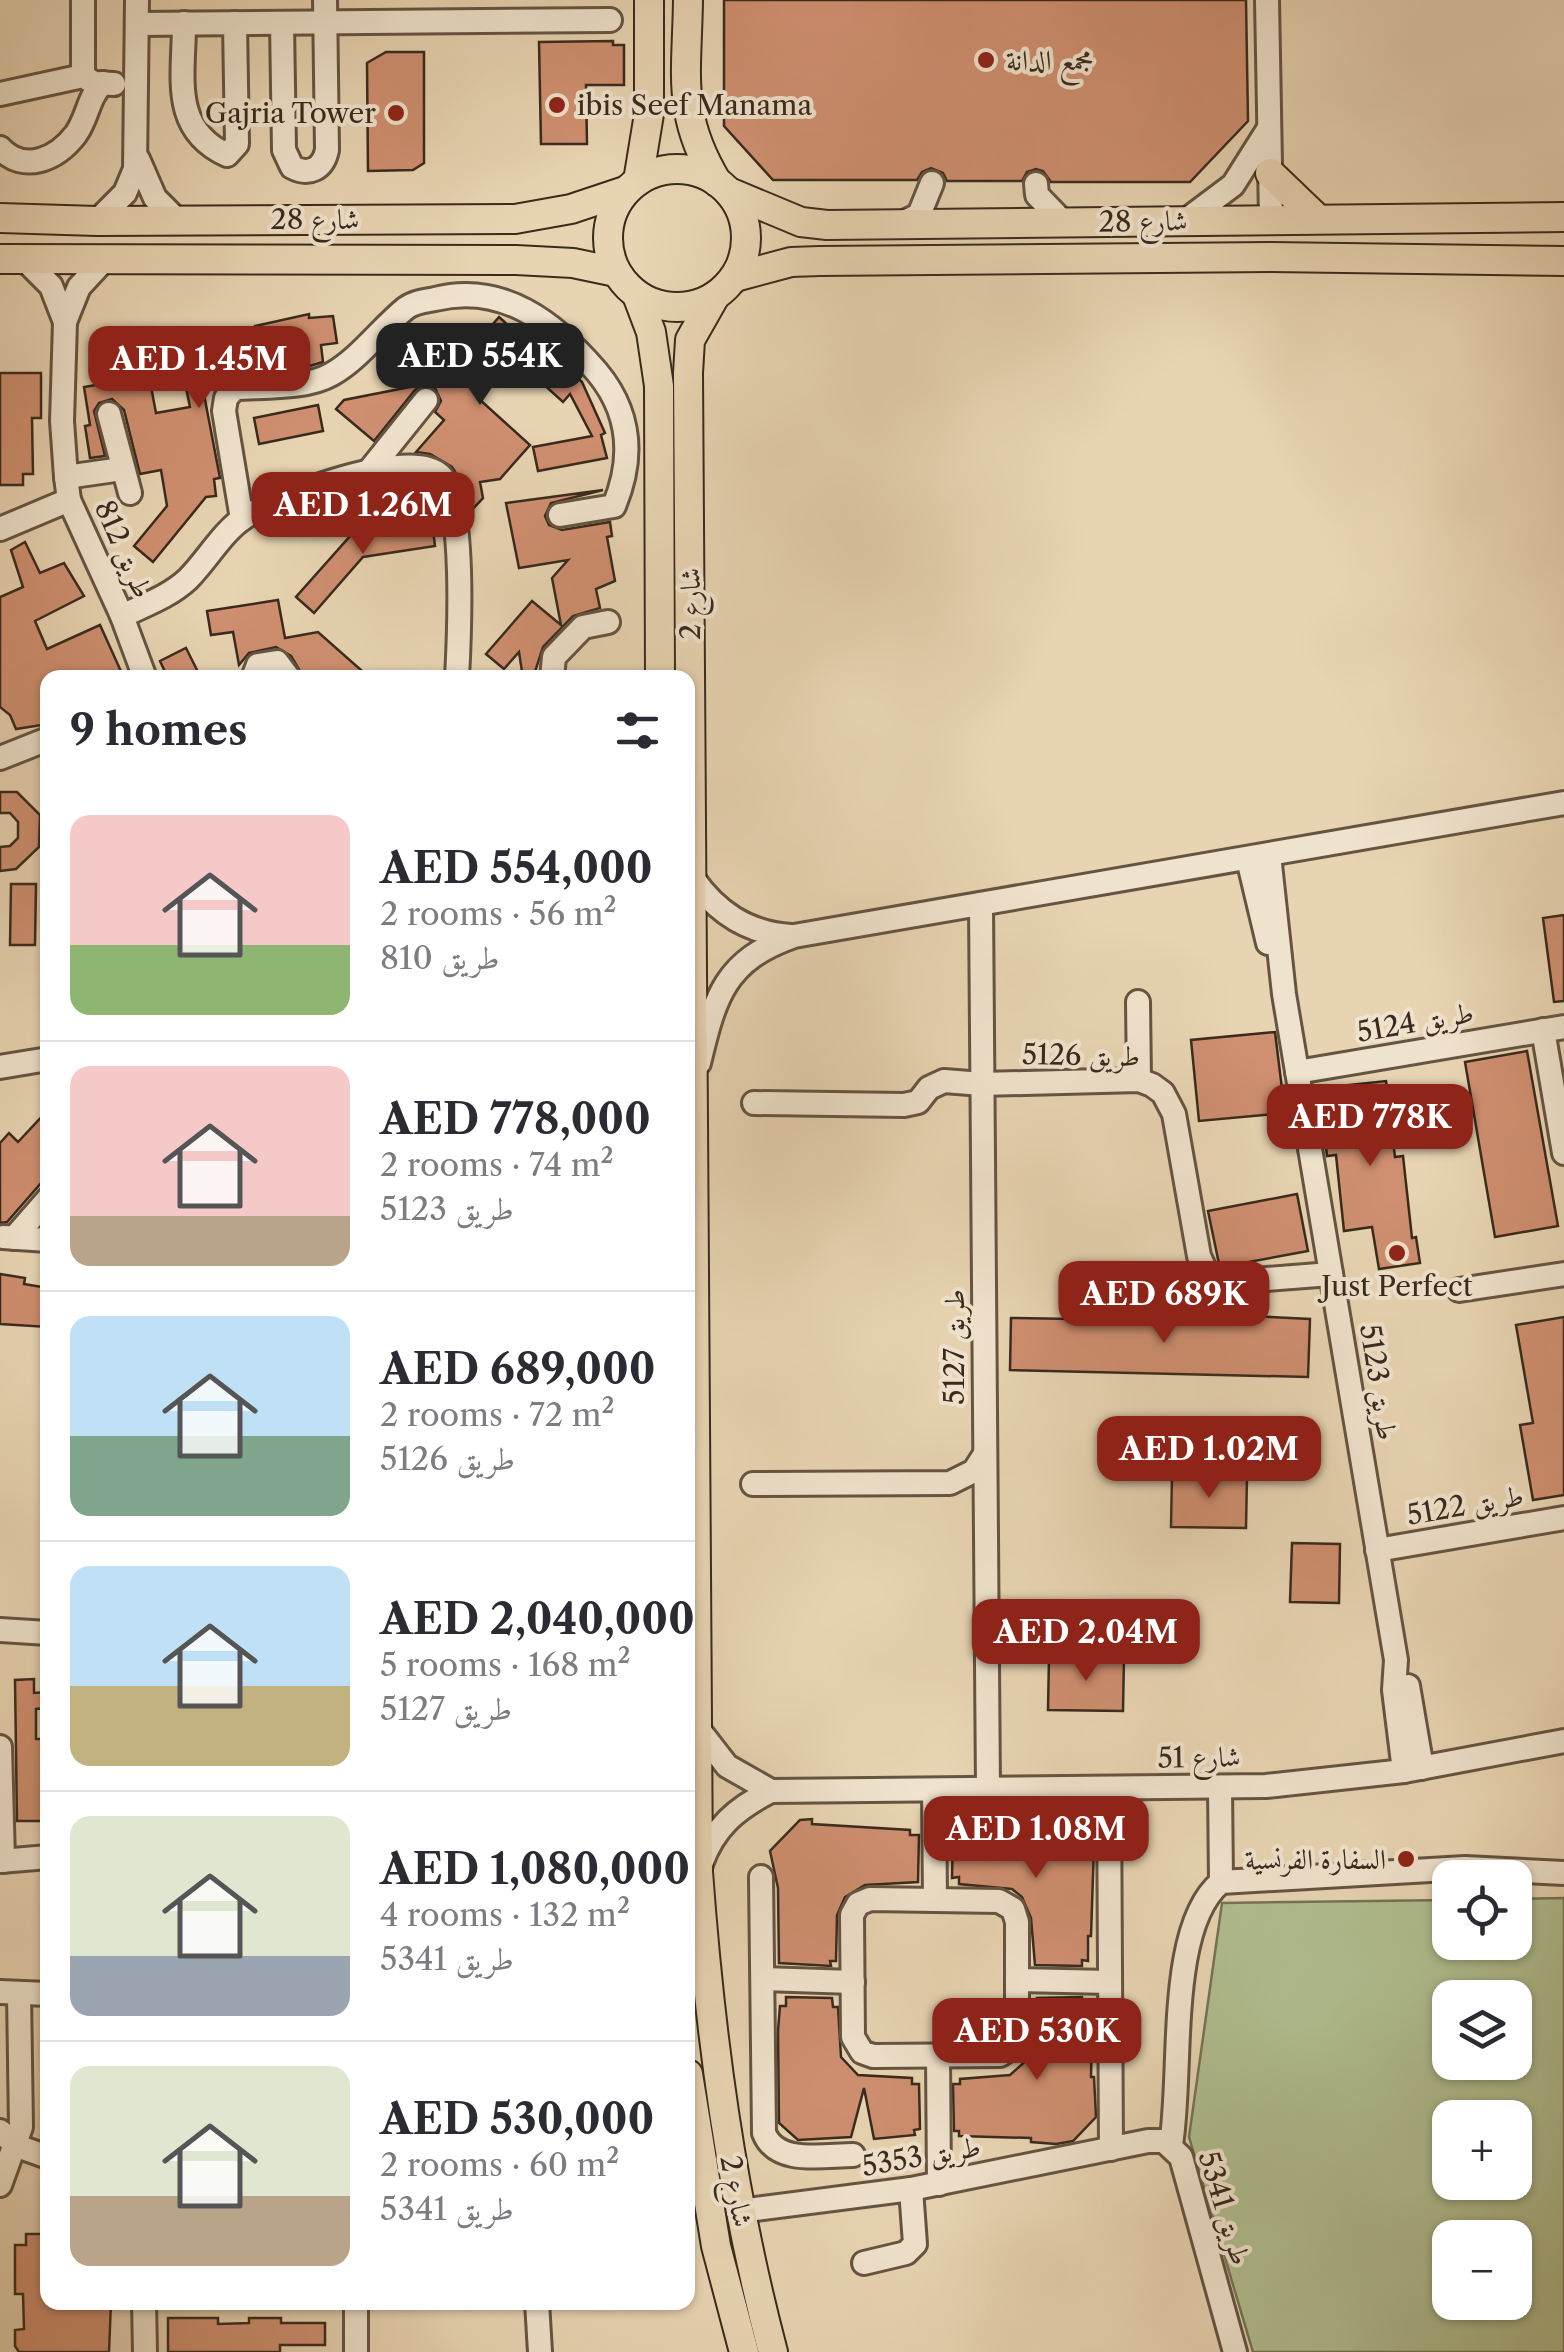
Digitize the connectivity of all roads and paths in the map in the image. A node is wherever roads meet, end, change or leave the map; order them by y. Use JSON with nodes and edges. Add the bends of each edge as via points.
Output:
{"nodes":[{"id":1,"x":83,"y":0,"type":"edge"},
{"id":2,"x":649,"y":0,"type":"edge"},
{"id":3,"x":688,"y":0,"type":"edge"},
{"id":4,"x":1267,"y":0,"type":"edge"},
{"id":5,"x":325,"y":11,"type":"edge"},
{"id":6,"x":470,"y":11,"type":"edge"},
{"id":7,"x":137,"y":12,"type":"edge"},
{"id":8,"x":610,"y":20,"type":"dead end"},
{"id":9,"x":235,"y":23,"type":"junction"},
{"id":10,"x":282,"y":23,"type":"junction"},
{"id":11,"x":184,"y":24,"type":"junction"},
{"id":12,"x":93,"y":80,"type":"junction"},
{"id":13,"x":138,"y":84,"type":"junction"},
{"id":14,"x":0,"y":94,"type":"edge"},
{"id":15,"x":1268,"y":128,"type":"junction"},
{"id":16,"x":0,"y":148,"type":"edge"},
{"id":17,"x":138,"y":155,"type":"junction"},
{"id":18,"x":1270,"y":173,"type":"junction"},
{"id":19,"x":932,"y":183,"type":"dead end"},
{"id":20,"x":1036,"y":184,"type":"dead end"},
{"id":21,"x":632,"y":186,"type":"junction"},
{"id":22,"x":723,"y":187,"type":"junction"},
{"id":23,"x":1564,"y":217,"type":"edge"},
{"id":24,"x":0,"y":218,"type":"edge"},
{"id":25,"x":1271,"y":219,"type":"junction"},
{"id":26,"x":1318,"y":219,"type":"junction"},
{"id":27,"x":177,"y":220,"type":"junction"},
{"id":28,"x":97,"y":221,"type":"junction"},
{"id":29,"x":1186,"y":221,"type":"junction"},
{"id":30,"x":1063,"y":222,"type":"junction"},
{"id":31,"x":902,"y":224,"type":"junction"},
{"id":32,"x":1271,"y":257,"type":"junction"},
{"id":33,"x":12,"y":258,"type":"edge"},
{"id":34,"x":105,"y":260,"type":"junction"},
{"id":35,"x":1564,"y":261,"type":"edge"},
{"id":36,"x":616,"y":272,"type":"junction"},
{"id":37,"x":725,"y":286,"type":"junction"},
{"id":38,"x":637,"y":295,"type":"junction"},
{"id":39,"x":65,"y":322,"type":"junction"},
{"id":40,"x":426,"y":400,"type":"dead end"},
{"id":41,"x":110,"y":414,"type":"dead end"},
{"id":42,"x":122,"y":469,"type":"junction"},
{"id":43,"x":369,"y":472,"type":"junction"},
{"id":44,"x":68,"y":488,"type":"junction"},
{"id":45,"x":130,"y":494,"type":"dead end"},
{"id":46,"x":560,"y":514,"type":"dead end"},
{"id":47,"x":242,"y":519,"type":"junction"},
{"id":48,"x":0,"y":529,"type":"edge"},
{"id":49,"x":122,"y":616,"type":"junction"},
{"id":50,"x":608,"y":622,"type":"dead end"},
{"id":51,"x":142,"y":670,"type":"edge"},
{"id":52,"x":256,"y":670,"type":"edge"},
{"id":53,"x":283,"y":670,"type":"edge"},
{"id":54,"x":457,"y":670,"type":"edge"},
{"id":55,"x":553,"y":670,"type":"edge"},
{"id":56,"x":660,"y":670,"type":"edge"},
{"id":57,"x":690,"y":670,"type":"edge"},
{"id":58,"x":40,"y":742,"type":"edge"},
{"id":59,"x":0,"y":758,"type":"edge"},
{"id":60,"x":1564,"y":803,"type":"edge"},
{"id":61,"x":1259,"y":857,"type":"junction"},
{"id":62,"x":695,"y":881,"type":"edge"},
{"id":63,"x":981,"y":904,"type":"junction"},
{"id":64,"x":794,"y":936,"type":"junction"},
{"id":65,"x":1138,"y":1002,"type":"dead end"},
{"id":66,"x":1554,"y":1029,"type":"edge"},
{"id":67,"x":40,"y":1060,"type":"edge"},
{"id":68,"x":0,"y":1067,"type":"edge"},
{"id":69,"x":1297,"y":1072,"type":"junction"},
{"id":70,"x":695,"y":1078,"type":"edge"},
{"id":71,"x":1140,"y":1080,"type":"junction"},
{"id":72,"x":982,"y":1084,"type":"junction"},
{"id":73,"x":754,"y":1103,"type":"dead end"},
{"id":74,"x":1564,"y":1152,"type":"edge"},
{"id":75,"x":40,"y":1207,"type":"edge"},
{"id":76,"x":7,"y":1237,"type":"edge"},
{"id":77,"x":40,"y":1239,"type":"edge"},
{"id":78,"x":1331,"y":1274,"type":"junction"},
{"id":79,"x":1564,"y":1274,"type":"edge"},
{"id":80,"x":1208,"y":1276,"type":"junction"},
{"id":81,"x":1102,"y":1280,"type":"dead end"},
{"id":82,"x":1458,"y":1290,"type":"dead end"},
{"id":83,"x":985,"y":1454,"type":"junction"},
{"id":84,"x":753,"y":1484,"type":"dead end"},
{"id":85,"x":695,"y":1513,"type":"edge"},
{"id":86,"x":1564,"y":1518,"type":"edge"},
{"id":87,"x":1377,"y":1550,"type":"junction"},
{"id":88,"x":0,"y":1630,"type":"edge"},
{"id":89,"x":40,"y":1632,"type":"edge"},
{"id":90,"x":696,"y":1726,"type":"junction"},
{"id":91,"x":1564,"y":1741,"type":"edge"},
{"id":92,"x":0,"y":1747,"type":"edge"},
{"id":93,"x":1413,"y":1770,"type":"junction"},
{"id":94,"x":1220,"y":1788,"type":"junction"},
{"id":95,"x":988,"y":1789,"type":"junction"},
{"id":96,"x":1109,"y":1789,"type":"junction"},
{"id":97,"x":934,"y":1790,"type":"junction"},
{"id":98,"x":772,"y":1791,"type":"junction"},
{"id":99,"x":40,"y":1858,"type":"edge"},
{"id":100,"x":2,"y":1861,"type":"edge"},
{"id":101,"x":698,"y":1872,"type":"junction"},
{"id":102,"x":1564,"y":1874,"type":"edge"},
{"id":103,"x":762,"y":1877,"type":"dead end"},
{"id":104,"x":1221,"y":1882,"type":"junction"},
{"id":105,"x":935,"y":1900,"type":"junction"},
{"id":106,"x":763,"y":1979,"type":"junction"},
{"id":107,"x":1017,"y":1980,"type":"junction"},
{"id":108,"x":852,"y":1982,"type":"junction"},
{"id":109,"x":1110,"y":1982,"type":"junction"},
{"id":110,"x":9,"y":1992,"type":"edge"},
{"id":111,"x":40,"y":1994,"type":"edge"},
{"id":112,"x":938,"y":2056,"type":"junction"},
{"id":113,"x":9,"y":2139,"type":"edge"},
{"id":114,"x":1172,"y":2144,"type":"junction"},
{"id":115,"x":1111,"y":2149,"type":"junction"},
{"id":116,"x":40,"y":2153,"type":"edge"},
{"id":117,"x":854,"y":2154,"type":"dead end"},
{"id":118,"x":695,"y":2164,"type":"edge"},
{"id":119,"x":0,"y":2184,"type":"edge"},
{"id":120,"x":940,"y":2184,"type":"junction"},
{"id":121,"x":901,"y":2191,"type":"junction"},
{"id":122,"x":740,"y":2211,"type":"junction"},
{"id":123,"x":864,"y":2263,"type":"dead end"},
{"id":124,"x":144,"y":2310,"type":"edge"},
{"id":125,"x":356,"y":2310,"type":"edge"},
{"id":126,"x":537,"y":2310,"type":"edge"},
{"id":127,"x":145,"y":2352,"type":"edge"},
{"id":128,"x":356,"y":2352,"type":"edge"},
{"id":129,"x":540,"y":2352,"type":"edge"},
{"id":130,"x":744,"y":2352,"type":"edge"},
{"id":131,"x":773,"y":2352,"type":"edge"},
{"id":132,"x":1236,"y":2352,"type":"edge"}],
"edges":[{"from":1,"to":12,"type":"street"},
{"from":2,"to":21,"type":"main road","via":[[649,114]]},
{"from":3,"to":22,"type":"main road","via":[[686,111],[696,148]]},
{"from":4,"to":15,"type":"street"},
{"from":5,"to":6,"type":"street"},
{"from":5,"to":10,"type":"street"},
{"from":5,"to":10,"type":"street","via":[[327,150],[310,171],[292,166],[284,150]]},
{"from":6,"to":8,"type":"street"},
{"from":7,"to":11,"type":"street"},
{"from":7,"to":13,"type":"street"},
{"from":9,"to":10,"type":"street"},
{"from":9,"to":11,"type":"street"},
{"from":9,"to":11,"type":"street","via":[[236,144],[228,155],[192,128],[184,112]]},
{"from":12,"to":13,"type":"street"},
{"from":12,"to":14,"type":"street"},
{"from":12,"to":16,"type":"street","via":[[75,135],[46,158],[21,162]]},
{"from":13,"to":17,"type":"street"},
{"from":15,"to":18,"type":"street"},
{"from":15,"to":29,"type":"street","via":[[1234,185]]},
{"from":17,"to":27,"type":"street","via":[[154,198]]},
{"from":17,"to":28,"type":"street","via":[[125,193]]},
{"from":18,"to":25,"type":"street"},
{"from":18,"to":26,"type":"main road"},
{"from":19,"to":31,"type":"street","via":[[919,215]]},
{"from":20,"to":30,"type":"street","via":[[1037,195]]},
{"from":21,"to":22,"type":"main road","via":[[669,169]]},
{"from":21,"to":27,"type":"main road","name":"شارع 28","via":[[571,209],[515,218]]},
{"from":21,"to":36,"type":"main road","via":[[608,230]]},
{"from":22,"to":31,"type":"main road","name":"شارع 28","via":[[801,222]]},
{"from":22,"to":37,"type":"main road","via":[[739,207],[746,242]]},
{"from":23,"to":26,"type":"main road","name":"شارع 28"},
{"from":24,"to":28,"type":"main road","name":"شارع 28"},
{"from":25,"to":26,"type":"main road","name":"شارع 28"},
{"from":25,"to":29,"type":"main road","name":"شارع 28"},
{"from":25,"to":32,"type":"main road"},
{"from":27,"to":28,"type":"main road","name":"شارع 28"},
{"from":29,"to":30,"type":"main road","name":"شارع 28"},
{"from":30,"to":31,"type":"main road","name":"شارع 28"},
{"from":32,"to":35,"type":"main road","name":"شارع 28"},
{"from":32,"to":37,"type":"main road","name":"شارع 28","via":[[791,262]]},
{"from":33,"to":34,"type":"main road","name":"شارع 28"},
{"from":33,"to":39,"type":"street","name":"طريق 812","via":[[52,286]]},
{"from":34,"to":36,"type":"main road","name":"شارع 28","via":[[516,260]]},
{"from":34,"to":39,"type":"street","name":"طريق 812","via":[[79,287]]},
{"from":36,"to":38,"type":"main road"},
{"from":37,"to":38,"type":"main road","via":[[676,307]]},
{"from":37,"to":57,"type":"main road","name":"شارع 2","via":[[690,340]]},
{"from":38,"to":56,"type":"main road","name":"شارع 2","via":[[658,372]]},
{"from":39,"to":44,"type":"street","name":"طريق 812"},
{"from":40,"to":43,"type":"street"},
{"from":41,"to":42,"type":"street"},
{"from":42,"to":44,"type":"street"},
{"from":42,"to":45,"type":"street"},
{"from":43,"to":47,"type":"street","via":[[317,483]]},
{"from":43,"to":54,"type":"street","via":[[426,468],[448,488],[461,583]]},
{"from":44,"to":48,"type":"street"},
{"from":44,"to":49,"type":"street","name":"طريق 812"},
{"from":46,"to":47,"type":"street","via":[[614,506],[630,447],[613,390],[534,312],[498,298],[452,294],[410,305],[316,381],[235,388],[224,411]]},
{"from":47,"to":49,"type":"street","via":[[186,580]]},
{"from":49,"to":51,"type":"street","name":"طريق 812"},
{"from":50,"to":55,"type":"street","via":[[582,626],[554,658]]},
{"from":52,"to":53,"type":"street","via":[[267,661]]},
{"from":58,"to":59,"type":"street"},
{"from":60,"to":61,"type":"street"},
{"from":61,"to":63,"type":"street"},
{"from":61,"to":69,"type":"street","name":"طريق 5123"},
{"from":62,"to":64,"type":"street","via":[[736,921]]},
{"from":63,"to":64,"type":"street"},
{"from":63,"to":72,"type":"street","name":"طريق 5127"},
{"from":64,"to":70,"type":"street","via":[[753,954],[721,989]]},
{"from":65,"to":71,"type":"street"},
{"from":66,"to":69,"type":"street","name":"طريق 5124"},
{"from":66,"to":74,"type":"street","name":"طريق 5124"},
{"from":67,"to":68,"type":"street"},
{"from":69,"to":78,"type":"street","name":"طريق 5123"},
{"from":71,"to":72,"type":"street","name":"طريق 5126"},
{"from":71,"to":80,"type":"street","name":"طريق 5126","via":[[1163,1093],[1174,1114]]},
{"from":72,"to":73,"type":"street","name":"طريق 5126","via":[[944,1081],[904,1105]]},
{"from":72,"to":83,"type":"street","name":"طريق 5127"},
{"from":75,"to":76,"type":"street"},
{"from":76,"to":77,"type":"street"},
{"from":78,"to":80,"type":"street","via":[[1229,1282]]},
{"from":78,"to":87,"type":"street","name":"طريق 5123"},
{"from":79,"to":82,"type":"street"},
{"from":80,"to":81,"type":"street"},
{"from":83,"to":84,"type":"street","via":[[974,1470],[950,1483]]},
{"from":83,"to":95,"type":"street","name":"طريق 5127"},
{"from":85,"to":90,"type":"main road","name":"شارع 2"},
{"from":86,"to":87,"type":"street","name":"طريق 5122"},
{"from":87,"to":93,"type":"street","name":"طريق 5123","via":[[1396,1660],[1408,1690]]},
{"from":88,"to":89,"type":"street"},
{"from":90,"to":98,"type":"street","name":"شارع 51","via":[[727,1766]]},
{"from":90,"to":101,"type":"main road","name":"شارع 2"},
{"from":91,"to":93,"type":"street","name":"شارع 51"},
{"from":92,"to":100,"type":"street"},
{"from":93,"to":94,"type":"street","name":"شارع 51"},
{"from":94,"to":96,"type":"street","name":"شارع 51"},
{"from":94,"to":104,"type":"street"},
{"from":95,"to":96,"type":"street","name":"شارع 51"},
{"from":95,"to":97,"type":"street","name":"شارع 51"},
{"from":96,"to":109,"type":"street"},
{"from":97,"to":98,"type":"street","name":"شارع 51"},
{"from":97,"to":105,"type":"street"},
{"from":98,"to":101,"type":"street","via":[[724,1822]]},
{"from":99,"to":100,"type":"street"},
{"from":101,"to":122,"type":"main road","name":"شارع 2","via":[[714,2054]]},
{"from":102,"to":104,"type":"street","via":[[1465,1868]]},
{"from":103,"to":106,"type":"street"},
{"from":104,"to":114,"type":"street","via":[[1206,1894],[1185,1950]]},
{"from":105,"to":107,"type":"street","via":[[1009,1904],[1018,1922]]},
{"from":105,"to":108,"type":"street","via":[[858,1904],[852,1915]]},
{"from":106,"to":108,"type":"street"},
{"from":106,"to":117,"type":"street","via":[[768,2142],[789,2155]]},
{"from":107,"to":109,"type":"street"},
{"from":107,"to":112,"type":"street","via":[[1011,2048]]},
{"from":108,"to":112,"type":"street","via":[[854,2038],[862,2052]]},
{"from":109,"to":115,"type":"street"},
{"from":110,"to":111,"type":"street"},
{"from":110,"to":113,"type":"street","via":[[23,2095]]},
{"from":112,"to":120,"type":"street"},
{"from":113,"to":116,"type":"street"},
{"from":113,"to":119,"type":"street"},
{"from":114,"to":115,"type":"street","name":"طريق 5341","via":[[1156,2139]]},
{"from":114,"to":132,"type":"street","name":"طريق 5341","via":[[1181,2156]]},
{"from":115,"to":120,"type":"street","name":"طريق 5353"},
{"from":118,"to":130,"type":"main road","name":"شارع 2"},
{"from":120,"to":121,"type":"street","name":"طريق 5353"},
{"from":121,"to":122,"type":"street","name":"طريق 5353"},
{"from":121,"to":123,"type":"street","via":[[916,2238],[912,2249]]},
{"from":122,"to":131,"type":"main road","name":"شارع 2"},
{"from":124,"to":127,"type":"street"},
{"from":125,"to":128,"type":"street"},
{"from":126,"to":129,"type":"street"}]}
